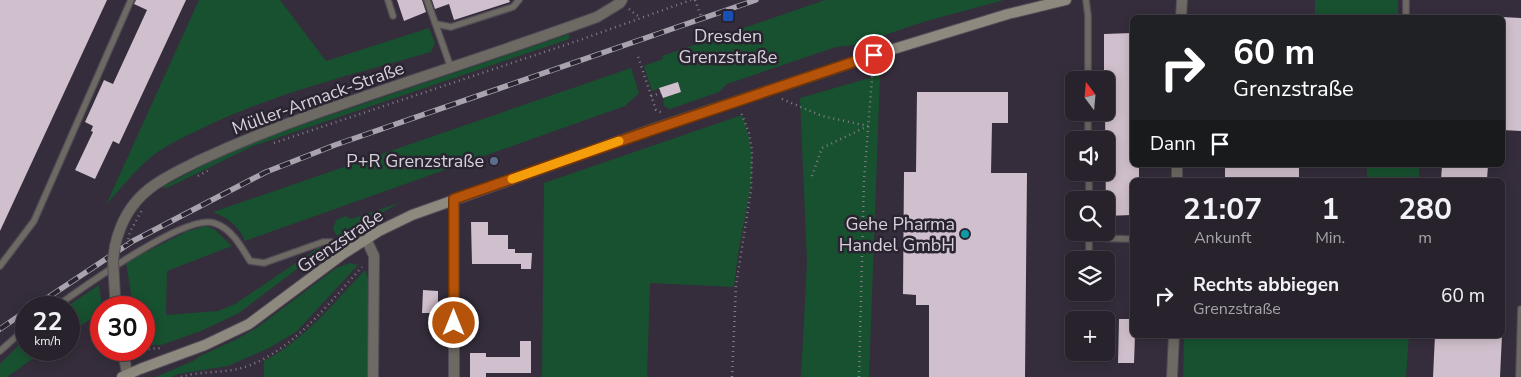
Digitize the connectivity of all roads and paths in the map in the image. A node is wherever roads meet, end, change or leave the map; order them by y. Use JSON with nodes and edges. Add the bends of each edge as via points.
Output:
{"nodes":[{"id":1,"x":131,"y":0,"type":"edge"},
{"id":2,"x":388,"y":0,"type":"edge"},
{"id":3,"x":427,"y":0,"type":"edge"},
{"id":4,"x":518,"y":0,"type":"edge"},
{"id":5,"x":622,"y":0,"type":"edge"},
{"id":6,"x":691,"y":0,"type":"edge"},
{"id":7,"x":695,"y":0,"type":"edge"},
{"id":8,"x":1066,"y":0,"type":"edge"},
{"id":9,"x":1086,"y":0,"type":"edge"},
{"id":10,"x":1182,"y":0,"type":"edge"},
{"id":11,"x":1406,"y":0,"type":"edge"},
{"id":12,"x":698,"y":10,"type":"junction"},
{"id":13,"x":692,"y":11,"type":"dead end"},
{"id":14,"x":1181,"y":15,"type":"edge"},
{"id":15,"x":1406,"y":15,"type":"edge"},
{"id":16,"x":393,"y":16,"type":"dead end"},
{"id":17,"x":701,"y":16,"type":"dead end"},
{"id":18,"x":436,"y":24,"type":"junction"},
{"id":19,"x":874,"y":55,"type":"junction"},
{"id":20,"x":638,"y":57,"type":"dead end"},
{"id":21,"x":451,"y":68,"type":"junction"},
{"id":22,"x":1088,"y":71,"type":"edge"},
{"id":23,"x":769,"y":90,"type":"junction"},
{"id":24,"x":661,"y":93,"type":"dead end"},
{"id":25,"x":651,"y":96,"type":"junction"},
{"id":26,"x":737,"y":101,"type":"junction"},
{"id":27,"x":669,"y":124,"type":"junction"},
{"id":28,"x":868,"y":126,"type":"junction"},
{"id":29,"x":266,"y":146,"type":"dead end"},
{"id":30,"x":211,"y":169,"type":"dead end"},
{"id":31,"x":812,"y":176,"type":"dead end"},
{"id":32,"x":194,"y":178,"type":"dead end"},
{"id":33,"x":454,"y":199,"type":"junction"},
{"id":34,"x":146,"y":206,"type":"dead end"},
{"id":35,"x":1115,"y":237,"type":"edge"},
{"id":36,"x":366,"y":239,"type":"junction"},
{"id":37,"x":1130,"y":239,"type":"edge"},
{"id":38,"x":332,"y":242,"type":"dead end"},
{"id":39,"x":127,"y":246,"type":"dead end"},
{"id":40,"x":374,"y":256,"type":"junction"},
{"id":41,"x":0,"y":266,"type":"edge"},
{"id":42,"x":71,"y":296,"type":"edge"},
{"id":43,"x":115,"y":296,"type":"edge"},
{"id":44,"x":1521,"y":309,"type":"edge"},
{"id":45,"x":15,"y":338,"type":"edge"},
{"id":46,"x":1174,"y":338,"type":"edge"},
{"id":47,"x":164,"y":348,"type":"dead end"},
{"id":48,"x":155,"y":349,"type":"edge"},
{"id":49,"x":0,"y":351,"type":"edge"},
{"id":50,"x":124,"y":361,"type":"edge"},
{"id":51,"x":125,"y":375,"type":"edge"},
{"id":52,"x":181,"y":377,"type":"edge"},
{"id":53,"x":373,"y":377,"type":"edge"},
{"id":54,"x":454,"y":377,"type":"edge"},
{"id":55,"x":732,"y":377,"type":"edge"},
{"id":56,"x":859,"y":377,"type":"edge"},
{"id":57,"x":1172,"y":377,"type":"edge"},
{"id":58,"x":1519,"y":377,"type":"edge"}],
"edges":[{"from":1,"to":41,"type":"lane","via":[[34,221]]},
{"from":2,"to":16,"type":"lane"},
{"from":3,"to":18,"type":"lane"},
{"from":4,"to":18,"type":"lane","via":[[513,7],[451,27]]},
{"from":5,"to":21,"type":"street","name":"Müller-Armack-Straße","via":[[596,17]]},
{"from":6,"to":29,"type":"path"},
{"from":7,"to":12,"type":"path"},
{"from":8,"to":19,"type":"main road","name":"Grenzstraße","via":[[1008,14]]},
{"from":9,"to":22,"type":"lane"},
{"from":10,"to":14,"type":"street"},
{"from":11,"to":15,"type":"lane"},
{"from":12,"to":13,"type":"path"},
{"from":12,"to":17,"type":"path"},
{"from":18,"to":21,"type":"lane"},
{"from":19,"to":23,"type":"main road","name":"Grenzstraße"},
{"from":19,"to":28,"type":"path"},
{"from":20,"to":25,"type":"path"},
{"from":21,"to":43,"type":"street","name":"Müller-Armack-Straße","bridge":true,"via":[[271,130],[171,174],[150,188],[137,199],[118,229],[113,260]]},
{"from":23,"to":26,"type":"main road","name":"Grenzstraße"},
{"from":23,"to":28,"type":"path","via":[[781,99],[822,116]]},
{"from":24,"to":25,"type":"path"},
{"from":25,"to":27,"type":"path","via":[[656,110],[665,114]]},
{"from":26,"to":27,"type":"main road","name":"Grenzstraße"},
{"from":26,"to":55,"type":"path","via":[[749,133],[752,190],[736,286]]},
{"from":27,"to":33,"type":"main road","name":"Grenzstraße"},
{"from":28,"to":31,"type":"path","via":[[822,148]]},
{"from":28,"to":56,"type":"path"},
{"from":30,"to":32,"type":"path"},
{"from":33,"to":36,"type":"main road","name":"Grenzstraße","via":[[412,215]]},
{"from":33,"to":54,"type":"street"},
{"from":34,"to":39,"type":"path","bridge":true,"via":[[130,232]]},
{"from":35,"to":37,"type":"lane"},
{"from":36,"to":40,"type":"street"},
{"from":36,"to":51,"type":"main road","name":"Grenzstraße","via":[[249,324]]},
{"from":38,"to":42,"type":"lane","via":[[323,242],[264,263],[250,261],[240,243],[221,226],[203,221],[161,239]]},
{"from":40,"to":52,"type":"path","via":[[322,311],[286,345],[269,356],[239,369]]},
{"from":40,"to":53,"type":"street"},
{"from":44,"to":58,"type":"lane"},
{"from":45,"to":49,"type":"lane"},
{"from":46,"to":57,"type":"street"},
{"from":47,"to":48,"type":"path"},
{"from":50,"to":51,"type":"street"}]}
